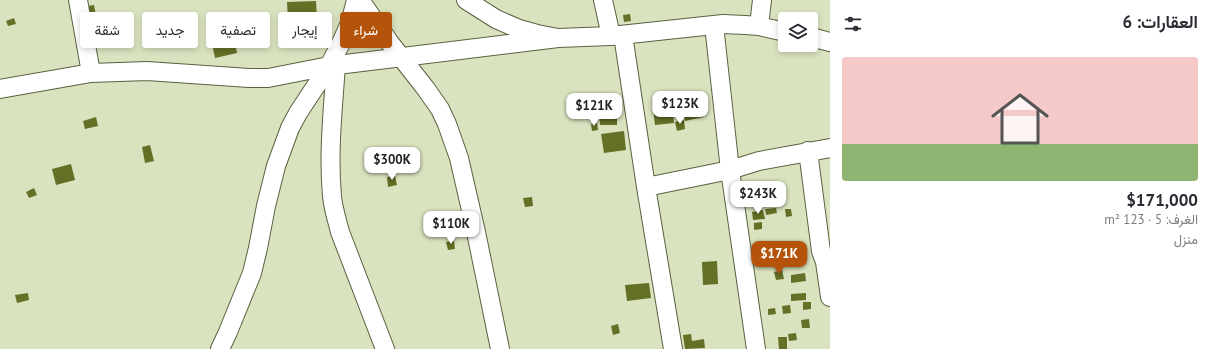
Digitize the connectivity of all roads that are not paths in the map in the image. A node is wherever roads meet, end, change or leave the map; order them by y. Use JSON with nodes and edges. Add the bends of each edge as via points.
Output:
{"nodes":[{"id":1,"x":78,"y":0,"type":"edge"},
{"id":2,"x":356,"y":0,"type":"edge"},
{"id":3,"x":360,"y":0,"type":"edge"},
{"id":4,"x":466,"y":0,"type":"edge"},
{"id":5,"x":603,"y":0,"type":"edge"},
{"id":6,"x":762,"y":0,"type":"edge"},
{"id":7,"x":714,"y":25,"type":"junction"},
{"id":8,"x":759,"y":26,"type":"junction"},
{"id":9,"x":778,"y":30,"type":"edge"},
{"id":10,"x":617,"y":35,"type":"junction"},
{"id":11,"x":558,"y":38,"type":"junction"},
{"id":12,"x":818,"y":39,"type":"edge"},
{"id":13,"x":830,"y":42,"type":"edge"},
{"id":14,"x":401,"y":57,"type":"junction"},
{"id":15,"x":332,"y":66,"type":"junction"},
{"id":16,"x":91,"y":73,"type":"junction"},
{"id":17,"x":0,"y":90,"type":"edge"},
{"id":18,"x":830,"y":148,"type":"edge"},
{"id":19,"x":808,"y":151,"type":"junction"},
{"id":20,"x":730,"y":170,"type":"junction"},
{"id":21,"x":646,"y":187,"type":"junction"},
{"id":22,"x":827,"y":262,"type":"edge"},
{"id":23,"x":830,"y":296,"type":"edge"},
{"id":24,"x":220,"y":349,"type":"edge"},
{"id":25,"x":385,"y":349,"type":"edge"},
{"id":26,"x":500,"y":349,"type":"edge"},
{"id":27,"x":673,"y":349,"type":"edge"},
{"id":28,"x":756,"y":349,"type":"edge"}],
"edges":[{"from":1,"to":16,"type":"street"},
{"from":2,"to":15,"type":"street","via":[[350,23]]},
{"from":3,"to":14,"type":"street"},
{"from":4,"to":11,"type":"street","via":[[496,19],[519,29]]},
{"from":5,"to":10,"type":"street"},
{"from":6,"to":8,"type":"street"},
{"from":7,"to":8,"type":"street"},
{"from":7,"to":10,"type":"street"},
{"from":7,"to":20,"type":"street"},
{"from":8,"to":9,"type":"street"},
{"from":10,"to":11,"type":"street"},
{"from":10,"to":21,"type":"street"},
{"from":11,"to":14,"type":"street"},
{"from":12,"to":13,"type":"street"},
{"from":14,"to":15,"type":"street"},
{"from":14,"to":26,"type":"street","via":[[440,109],[459,158]]},
{"from":15,"to":16,"type":"street","via":[[268,78],[147,71]]},
{"from":15,"to":24,"type":"street","via":[[290,128],[276,166],[252,273]]},
{"from":15,"to":25,"type":"street","via":[[330,156],[333,202],[340,232]]},
{"from":16,"to":17,"type":"street"},
{"from":18,"to":19,"type":"street"},
{"from":19,"to":20,"type":"street"},
{"from":19,"to":22,"type":"street","via":[[821,251]]},
{"from":20,"to":21,"type":"street"},
{"from":20,"to":28,"type":"street"},
{"from":21,"to":27,"type":"street"},
{"from":22,"to":23,"type":"street"}]}
